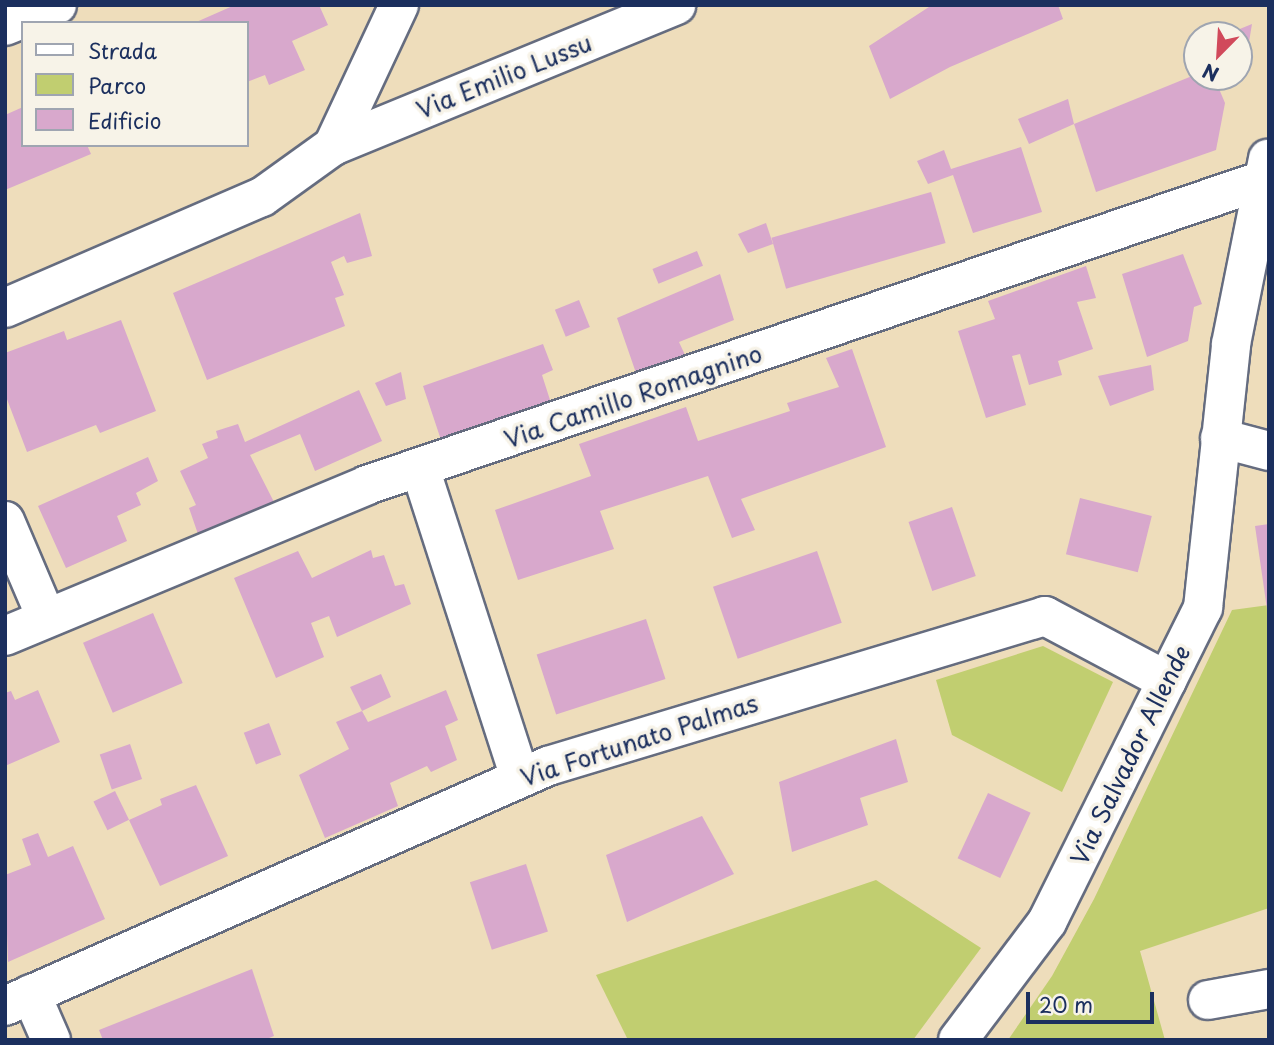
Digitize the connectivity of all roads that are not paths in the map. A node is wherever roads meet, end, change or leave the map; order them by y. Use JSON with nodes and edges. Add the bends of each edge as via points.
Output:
{"nodes":[{"id":1,"x":399,"y":5,"type":"edge"},
{"id":2,"x":676,"y":5,"type":"edge"},
{"id":3,"x":46,"y":7,"type":"edge"},
{"id":4,"x":5,"y":26,"type":"edge"},
{"id":5,"x":333,"y":146,"type":"junction"},
{"id":6,"x":1267,"y":170,"type":"edge"},
{"id":7,"x":5,"y":308,"type":"edge"},
{"id":8,"x":1220,"y":438,"type":"junction"},
{"id":9,"x":1269,"y":451,"type":"edge"},
{"id":10,"x":420,"y":468,"type":"junction"},
{"id":11,"x":5,"y":521,"type":"edge"},
{"id":12,"x":46,"y":617,"type":"junction"},
{"id":13,"x":5,"y":636,"type":"edge"},
{"id":14,"x":1167,"y":681,"type":"junction"},
{"id":15,"x":520,"y":777,"type":"junction"},
{"id":16,"x":1269,"y":989,"type":"edge"},
{"id":17,"x":18,"y":1000,"type":"edge"},
{"id":18,"x":1208,"y":1000,"type":"dead end"},
{"id":19,"x":51,"y":1040,"type":"edge"},
{"id":20,"x":958,"y":1040,"type":"edge"}],
"edges":[{"from":1,"to":5,"type":"street","name":"Via Emilio Lussu"},
{"from":2,"to":5,"type":"street","name":"Via Emilio Lussu"},
{"from":3,"to":4,"type":"street"},
{"from":5,"to":7,"type":"street","name":"Via Emilio Lussu","via":[[262,197]]},
{"from":6,"to":8,"type":"street","name":"Via Salvador Allende","via":[[1231,344]]},
{"from":6,"to":10,"type":"street","name":"Via Camillo Romagnino"},
{"from":8,"to":9,"type":"street"},
{"from":8,"to":14,"type":"street","name":"Via Salvador Allende","via":[[1203,608]]},
{"from":10,"to":12,"type":"street","name":"Via Camillo Romagnino","via":[[367,485]]},
{"from":10,"to":15,"type":"street"},
{"from":11,"to":12,"type":"street"},
{"from":12,"to":13,"type":"street","name":"Via Camillo Romagnino"},
{"from":14,"to":15,"type":"street","name":"Via Fortunato Palmas","via":[[1045,616]]},
{"from":14,"to":20,"type":"street","name":"Via Salvador Allende","via":[[1047,922]]},
{"from":15,"to":17,"type":"street","name":"Via Fortunato Palmas"},
{"from":16,"to":18,"type":"street"},
{"from":17,"to":19,"type":"street"}]}
